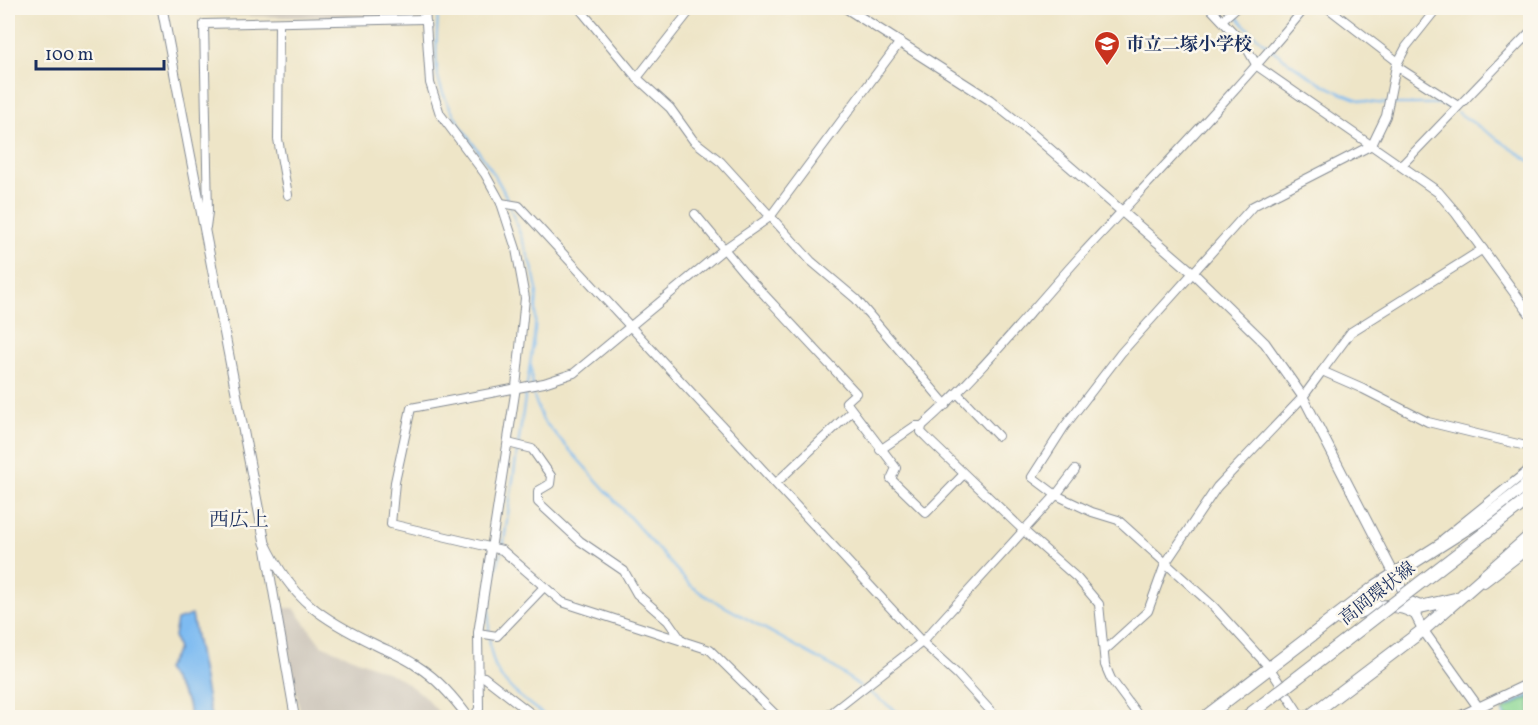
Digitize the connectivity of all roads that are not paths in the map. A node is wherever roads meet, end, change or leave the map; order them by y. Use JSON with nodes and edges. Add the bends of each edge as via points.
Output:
{"nodes":[{"id":1,"x":162,"y":8,"type":"edge"},
{"id":2,"x":425,"y":8,"type":"edge"},
{"id":3,"x":579,"y":8,"type":"edge"},
{"id":4,"x":692,"y":8,"type":"edge"},
{"id":5,"x":846,"y":8,"type":"edge"},
{"id":6,"x":1210,"y":8,"type":"edge"},
{"id":7,"x":1236,"y":8,"type":"edge"},
{"id":8,"x":1305,"y":8,"type":"edge"},
{"id":9,"x":1328,"y":8,"type":"edge"},
{"id":10,"x":1437,"y":8,"type":"edge"},
{"id":11,"x":424,"y":19,"type":"junction"},
{"id":12,"x":1222,"y":20,"type":"junction"},
{"id":13,"x":279,"y":24,"type":"junction"},
{"id":14,"x":1530,"y":32,"type":"edge"},
{"id":15,"x":900,"y":42,"type":"junction"},
{"id":16,"x":1397,"y":64,"type":"junction"},
{"id":17,"x":1257,"y":66,"type":"junction"},
{"id":18,"x":637,"y":78,"type":"junction"},
{"id":19,"x":1458,"y":106,"type":"junction"},
{"id":20,"x":1372,"y":145,"type":"junction"},
{"id":21,"x":1401,"y":166,"type":"junction"},
{"id":22,"x":288,"y":195,"type":"dead end"},
{"id":23,"x":501,"y":203,"type":"junction"},
{"id":24,"x":1122,"y":211,"type":"junction"},
{"id":25,"x":695,"y":214,"type":"dead end"},
{"id":26,"x":770,"y":217,"type":"junction"},
{"id":27,"x":204,"y":238,"type":"junction"},
{"id":28,"x":724,"y":249,"type":"junction"},
{"id":29,"x":1483,"y":249,"type":"junction"},
{"id":30,"x":1192,"y":272,"type":"junction"},
{"id":31,"x":1530,"y":314,"type":"edge"},
{"id":32,"x":631,"y":326,"type":"junction"},
{"id":33,"x":1322,"y":372,"type":"junction"},
{"id":34,"x":516,"y":387,"type":"junction"},
{"id":35,"x":958,"y":394,"type":"junction"},
{"id":36,"x":1303,"y":396,"type":"junction"},
{"id":37,"x":946,"y":405,"type":"junction"},
{"id":38,"x":852,"y":411,"type":"junction"},
{"id":39,"x":922,"y":426,"type":"junction"},
{"id":40,"x":998,"y":436,"type":"dead end"},
{"id":41,"x":508,"y":443,"type":"junction"},
{"id":42,"x":1530,"y":447,"type":"edge"},
{"id":43,"x":880,"y":450,"type":"junction"},
{"id":44,"x":1530,"y":469,"type":"edge"},
{"id":45,"x":1075,"y":470,"type":"dead end"},
{"id":46,"x":963,"y":475,"type":"junction"},
{"id":47,"x":776,"y":483,"type":"junction"},
{"id":48,"x":1530,"y":483,"type":"edge"},
{"id":49,"x":1056,"y":495,"type":"junction"},
{"id":50,"x":1530,"y":498,"type":"edge"},
{"id":51,"x":1023,"y":531,"type":"junction"},
{"id":52,"x":1530,"y":536,"type":"edge"},
{"id":53,"x":265,"y":543,"type":"junction"},
{"id":54,"x":492,"y":548,"type":"junction"},
{"id":55,"x":1530,"y":548,"type":"edge"},
{"id":56,"x":1428,"y":552,"type":"junction"},
{"id":57,"x":1165,"y":564,"type":"junction"},
{"id":58,"x":1394,"y":576,"type":"junction"},
{"id":59,"x":544,"y":587,"type":"junction"},
{"id":60,"x":1463,"y":594,"type":"junction"},
{"id":61,"x":1408,"y":602,"type":"junction"},
{"id":62,"x":1415,"y":613,"type":"junction"},
{"id":63,"x":1327,"y":623,"type":"junction"},
{"id":64,"x":1423,"y":630,"type":"junction"},
{"id":65,"x":478,"y":633,"type":"junction"},
{"id":66,"x":682,"y":641,"type":"junction"},
{"id":67,"x":922,"y":642,"type":"junction"},
{"id":68,"x":1104,"y":651,"type":"junction"},
{"id":69,"x":1269,"y":667,"type":"junction"},
{"id":70,"x":478,"y":676,"type":"junction"},
{"id":71,"x":1530,"y":683,"type":"edge"},
{"id":72,"x":1478,"y":706,"type":"junction"},
{"id":73,"x":296,"y":717,"type":"edge"},
{"id":74,"x":471,"y":717,"type":"edge"},
{"id":75,"x":537,"y":717,"type":"edge"},
{"id":76,"x":779,"y":717,"type":"edge"},
{"id":77,"x":825,"y":717,"type":"edge"},
{"id":78,"x":998,"y":717,"type":"edge"},
{"id":79,"x":1140,"y":717,"type":"edge"},
{"id":80,"x":1204,"y":717,"type":"edge"},
{"id":81,"x":1245,"y":717,"type":"edge"},
{"id":82,"x":1302,"y":717,"type":"edge"},
{"id":83,"x":1307,"y":717,"type":"edge"},
{"id":84,"x":1456,"y":717,"type":"edge"},
{"id":85,"x":1486,"y":717,"type":"edge"}],
"edges":[{"from":1,"to":27,"type":"street"},
{"from":2,"to":11,"type":"street"},
{"from":3,"to":18,"type":"street"},
{"from":4,"to":18,"type":"street"},
{"from":5,"to":15,"type":"street"},
{"from":6,"to":12,"type":"street"},
{"from":7,"to":12,"type":"street"},
{"from":8,"to":17,"type":"street"},
{"from":9,"to":16,"type":"street"},
{"from":10,"to":16,"type":"street"},
{"from":11,"to":13,"type":"street"},
{"from":11,"to":23,"type":"street","via":[[430,83],[440,114],[485,174]]},
{"from":12,"to":17,"type":"street","via":[[1245,45]]},
{"from":13,"to":22,"type":"street","via":[[278,139]]},
{"from":13,"to":27,"type":"street","via":[[204,24],[208,212]]},
{"from":14,"to":19,"type":"street"},
{"from":15,"to":24,"type":"street","via":[[990,100]]},
{"from":15,"to":26,"type":"street"},
{"from":16,"to":19,"type":"street"},
{"from":16,"to":20,"type":"street","via":[[1386,116]]},
{"from":17,"to":20,"type":"street"},
{"from":17,"to":24,"type":"street"},
{"from":18,"to":26,"type":"street","via":[[670,108],[693,140],[721,162]]},
{"from":19,"to":21,"type":"street"},
{"from":20,"to":21,"type":"street"},
{"from":20,"to":30,"type":"street","via":[[1253,206]]},
{"from":21,"to":29,"type":"street","via":[[1438,192]]},
{"from":23,"to":32,"type":"street","via":[[519,206]]},
{"from":23,"to":34,"type":"street","via":[[516,249],[525,298]]},
{"from":24,"to":30,"type":"street"},
{"from":24,"to":35,"type":"street"},
{"from":25,"to":28,"type":"street"},
{"from":26,"to":28,"type":"street"},
{"from":26,"to":37,"type":"street","via":[[811,261],[856,298]]},
{"from":27,"to":53,"type":"street"},
{"from":28,"to":32,"type":"street"},
{"from":28,"to":38,"type":"street","via":[[849,384],[856,393],[846,402]]},
{"from":29,"to":31,"type":"street"},
{"from":29,"to":33,"type":"street","via":[[1351,332]]},
{"from":30,"to":36,"type":"street","via":[[1265,343]]},
{"from":30,"to":49,"type":"street","via":[[1121,353],[1064,427],[1032,477]]},
{"from":32,"to":34,"type":"street","via":[[574,373]]},
{"from":32,"to":47,"type":"street"},
{"from":33,"to":36,"type":"street"},
{"from":33,"to":42,"type":"street","via":[[1428,423]]},
{"from":34,"to":41,"type":"street"},
{"from":34,"to":54,"type":"street","via":[[411,408],[395,482],[391,524]]},
{"from":35,"to":37,"type":"street"},
{"from":35,"to":40,"type":"street"},
{"from":36,"to":57,"type":"street","via":[[1217,487]]},
{"from":36,"to":58,"type":"street"},
{"from":37,"to":39,"type":"street"},
{"from":38,"to":43,"type":"street"},
{"from":38,"to":47,"type":"street"},
{"from":39,"to":43,"type":"street","via":[[915,426]]},
{"from":39,"to":46,"type":"street","via":[[921,432]]},
{"from":41,"to":54,"type":"street"},
{"from":41,"to":66,"type":"street","via":[[532,450],[551,476],[550,483],[538,491],[538,502],[580,541],[624,572],[637,594],[668,621]]},
{"from":43,"to":46,"type":"street","via":[[896,468],[891,479],[926,513]]},
{"from":44,"to":56,"type":"street","via":[[1465,518]]},
{"from":45,"to":49,"type":"street"},
{"from":46,"to":51,"type":"street"},
{"from":47,"to":67,"type":"street"},
{"from":48,"to":56,"type":"main road"},
{"from":49,"to":51,"type":"street"},
{"from":49,"to":57,"type":"street","via":[[1118,520]]},
{"from":50,"to":81,"type":"main road","name":"高岡環状線","bridge":true},
{"from":51,"to":67,"type":"street"},
{"from":51,"to":68,"type":"street","via":[[1077,578],[1099,604]]},
{"from":52,"to":60,"type":"main road"},
{"from":53,"to":73,"type":"street"},
{"from":53,"to":74,"type":"street","via":[[277,569],[304,602],[337,626],[417,665]]},
{"from":54,"to":59,"type":"street","via":[[502,550]]},
{"from":54,"to":65,"type":"street"},
{"from":55,"to":60,"type":"street","via":[[1486,582]]},
{"from":56,"to":58,"type":"main road"},
{"from":57,"to":68,"type":"street","via":[[1148,610]]},
{"from":57,"to":69,"type":"street","via":[[1213,606]]},
{"from":58,"to":61,"type":"street"},
{"from":58,"to":63,"type":"main road"},
{"from":59,"to":65,"type":"street","via":[[497,636]]},
{"from":59,"to":66,"type":"street","via":[[562,602]]},
{"from":60,"to":61,"type":"main road","via":[[1420,608]]},
{"from":60,"to":64,"type":"main road"},
{"from":61,"to":62,"type":"street"},
{"from":62,"to":63,"type":"main road","via":[[1394,605]]},
{"from":62,"to":64,"type":"street"},
{"from":63,"to":69,"type":"main road"},
{"from":64,"to":72,"type":"street"},
{"from":64,"to":83,"type":"main road"},
{"from":65,"to":70,"type":"street"},
{"from":66,"to":76,"type":"street","via":[[710,650]]},
{"from":67,"to":77,"type":"street"},
{"from":67,"to":78,"type":"street"},
{"from":68,"to":79,"type":"street","via":[[1111,679]]},
{"from":69,"to":80,"type":"main road"},
{"from":69,"to":82,"type":"street"},
{"from":70,"to":74,"type":"street","via":[[479,709]]},
{"from":70,"to":75,"type":"street"},
{"from":71,"to":72,"type":"street"},
{"from":72,"to":84,"type":"street"},
{"from":72,"to":85,"type":"street"}]}
